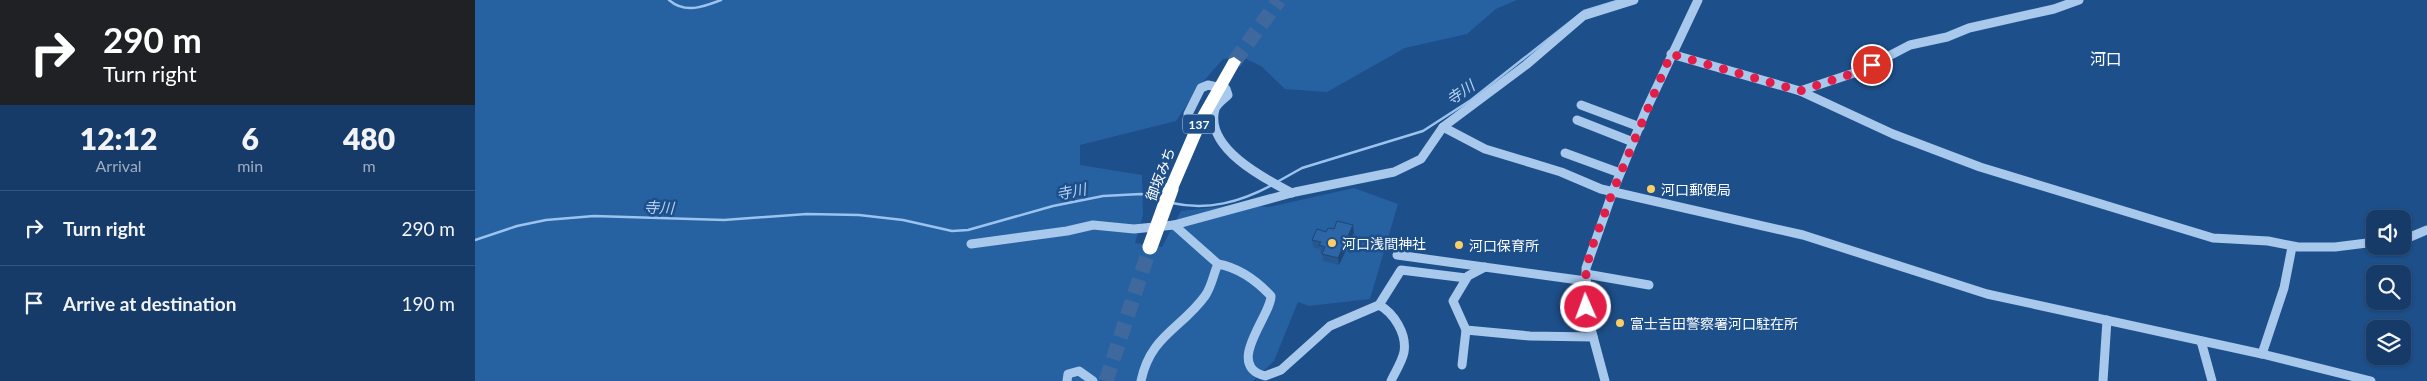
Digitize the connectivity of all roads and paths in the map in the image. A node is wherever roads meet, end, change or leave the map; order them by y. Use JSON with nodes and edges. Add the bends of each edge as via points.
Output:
{"nodes":[{"id":1,"x":1634,"y":0,"type":"edge"},
{"id":2,"x":1698,"y":0,"type":"edge"},
{"id":3,"x":2079,"y":0,"type":"edge"},
{"id":4,"x":1671,"y":54,"type":"junction"},
{"id":5,"x":1233,"y":62,"type":"tunnel mouth"},
{"id":6,"x":1219,"y":86,"type":"junction"},
{"id":7,"x":1800,"y":91,"type":"junction"},
{"id":8,"x":1581,"y":105,"type":"dead end"},
{"id":9,"x":1189,"y":114,"type":"dead end"},
{"id":10,"x":1577,"y":120,"type":"dead end"},
{"id":11,"x":1640,"y":126,"type":"junction"},
{"id":12,"x":1443,"y":127,"type":"junction"},
{"id":13,"x":1633,"y":142,"type":"junction"},
{"id":14,"x":1565,"y":153,"type":"dead end"},
{"id":15,"x":1621,"y":174,"type":"junction"},
{"id":16,"x":1613,"y":191,"type":"junction"},
{"id":17,"x":1292,"y":193,"type":"junction"},
{"id":18,"x":1174,"y":226,"type":"junction"},
{"id":19,"x":2427,"y":230,"type":"edge"},
{"id":20,"x":2411,"y":237,"type":"edge"},
{"id":21,"x":2366,"y":242,"type":"edge"},
{"id":22,"x":971,"y":244,"type":"dead end"},
{"id":23,"x":1150,"y":247,"type":"tunnel mouth"},
{"id":24,"x":2292,"y":247,"type":"junction"},
{"id":25,"x":1397,"y":255,"type":"dead end"},
{"id":26,"x":1218,"y":264,"type":"junction"},
{"id":27,"x":1485,"y":267,"type":"junction"},
{"id":28,"x":1466,"y":278,"type":"junction"},
{"id":29,"x":1586,"y":278,"type":"junction"},
{"id":30,"x":1649,"y":285,"type":"dead end"},
{"id":31,"x":1379,"y":305,"type":"junction"},
{"id":32,"x":2107,"y":320,"type":"junction"},
{"id":33,"x":1465,"y":330,"type":"junction"},
{"id":34,"x":1593,"y":338,"type":"junction"},
{"id":35,"x":2201,"y":341,"type":"junction"},
{"id":36,"x":2262,"y":354,"type":"junction"},
{"id":37,"x":1463,"y":365,"type":"dead end"},
{"id":38,"x":1067,"y":381,"type":"edge"},
{"id":39,"x":1093,"y":381,"type":"edge"},
{"id":40,"x":1141,"y":381,"type":"edge"},
{"id":41,"x":1391,"y":381,"type":"edge"},
{"id":42,"x":1605,"y":381,"type":"edge"},
{"id":43,"x":2103,"y":381,"type":"edge"},
{"id":44,"x":2212,"y":381,"type":"edge"},
{"id":45,"x":2371,"y":381,"type":"edge"}],
"edges":[{"from":1,"to":12,"type":"street","via":[[1583,16],[1526,65]]},
{"from":2,"to":4,"type":"street"},
{"from":3,"to":7,"type":"street","via":[[1910,45],[1860,71]]},
{"from":4,"to":7,"type":"street"},
{"from":4,"to":11,"type":"street"},
{"from":5,"to":6,"type":"highway","name":"御坂みち","number":"137"},
{"from":6,"to":9,"type":"street","via":[[1201,88]]},
{"from":6,"to":17,"type":"street","via":[[1229,91],[1229,95],[1215,108],[1219,138],[1252,172]]},
{"from":6,"to":23,"type":"highway","name":"御坂みち","number":"137","bridge":true,"via":[[1182,160]]},
{"from":7,"to":24,"type":"street","via":[[1885,130],[1980,167],[2213,238],[2268,241]]},
{"from":8,"to":11,"type":"street"},
{"from":10,"to":13,"type":"street"},
{"from":11,"to":13,"type":"street"},
{"from":12,"to":16,"type":"street","via":[[1485,149]]},
{"from":12,"to":17,"type":"street","via":[[1421,160],[1394,172]]},
{"from":13,"to":15,"type":"street"},
{"from":14,"to":15,"type":"street"},
{"from":15,"to":16,"type":"street"},
{"from":16,"to":29,"type":"street","via":[[1592,247]]},
{"from":16,"to":32,"type":"street","via":[[1803,235],[1987,294]]},
{"from":17,"to":18,"type":"street"},
{"from":18,"to":22,"type":"street","via":[[1134,229],[1093,225],[1067,232]]},
{"from":18,"to":26,"type":"street"},
{"from":19,"to":20,"type":"street"},
{"from":21,"to":24,"type":"street","via":[[2335,247]]},
{"from":24,"to":36,"type":"street","via":[[2284,288]]},
{"from":25,"to":27,"type":"street"},
{"from":26,"to":31,"type":"street","via":[[1236,269],[1257,281],[1271,296],[1271,303],[1250,342],[1248,357],[1256,372],[1266,376],[1274,374],[1337,321]]},
{"from":26,"to":40,"type":"street","via":[[1213,272],[1213,282],[1199,304],[1153,346],[1144,362]]},
{"from":27,"to":28,"type":"street"},
{"from":27,"to":29,"type":"street"},
{"from":28,"to":31,"type":"street","via":[[1401,270]]},
{"from":28,"to":33,"type":"street","via":[[1453,301]]},
{"from":29,"to":30,"type":"street"},
{"from":29,"to":34,"type":"street","via":[[1587,314]]},
{"from":31,"to":41,"type":"street","via":[[1387,308],[1396,321],[1404,351]]},
{"from":32,"to":35,"type":"street"},
{"from":32,"to":43,"type":"street"},
{"from":33,"to":34,"type":"street"},
{"from":33,"to":37,"type":"street"},
{"from":34,"to":42,"type":"street"},
{"from":35,"to":36,"type":"street"},
{"from":35,"to":44,"type":"street"},
{"from":36,"to":45,"type":"street"},
{"from":38,"to":39,"type":"street","via":[[1068,374],[1079,371]]}]}
